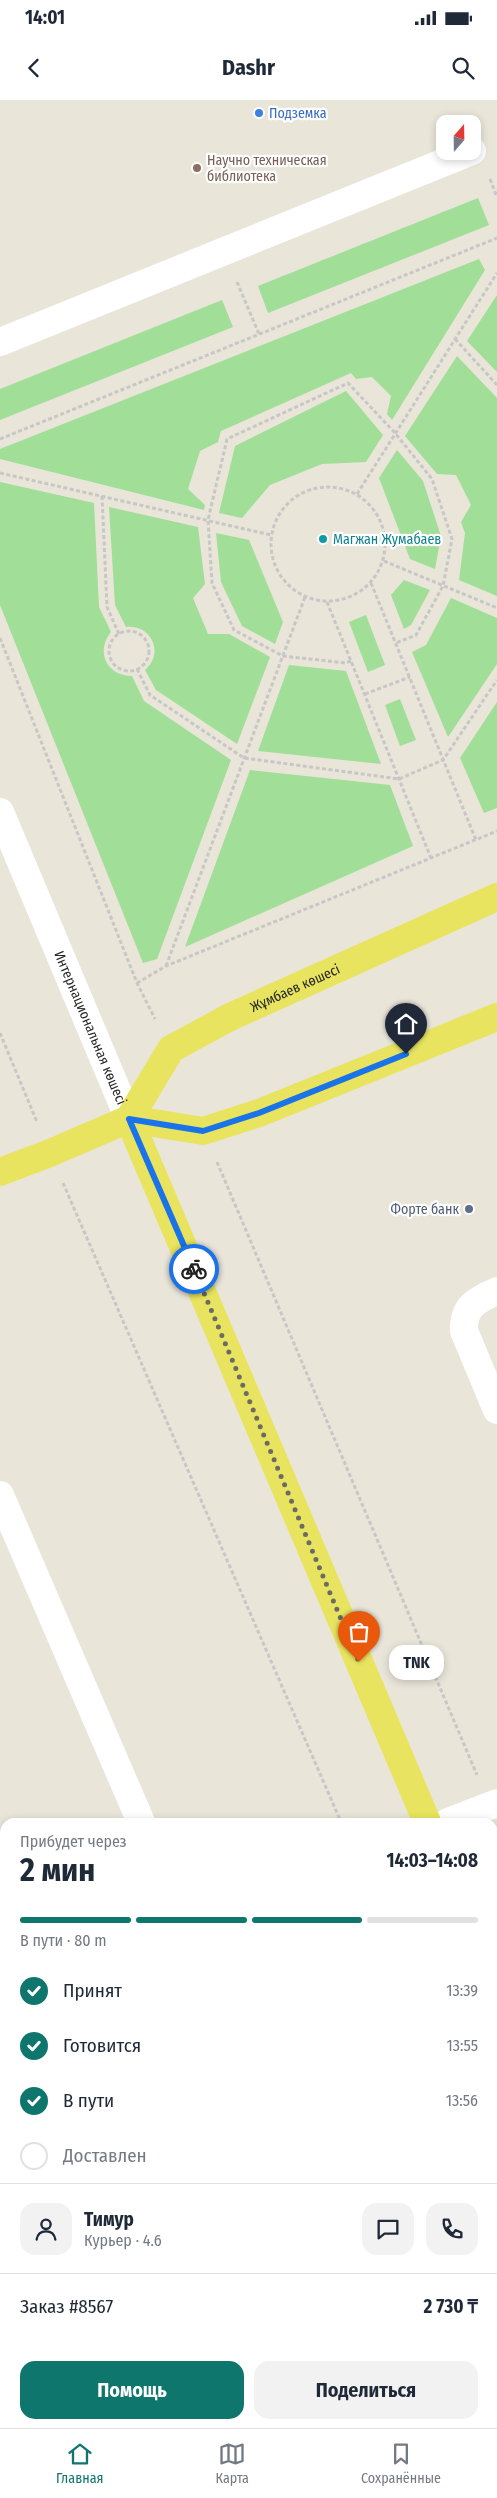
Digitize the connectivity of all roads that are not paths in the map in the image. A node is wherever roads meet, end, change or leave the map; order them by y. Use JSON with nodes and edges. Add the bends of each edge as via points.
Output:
{"nodes":[{"id":1,"x":449,"y":160,"type":"edge"},
{"id":2,"x":0,"y":342,"type":"edge"},
{"id":3,"x":0,"y":812,"type":"edge"},
{"id":4,"x":497,"y":897,"type":"edge"},
{"id":5,"x":497,"y":1017,"type":"edge"},
{"id":6,"x":129,"y":1119,"type":"junction"},
{"id":7,"x":0,"y":1172,"type":"edge"},
{"id":8,"x":497,"y":1291,"type":"edge"},
{"id":9,"x":497,"y":1410,"type":"edge"},
{"id":10,"x":0,"y":1496,"type":"edge"},
{"id":11,"x":494,"y":1804,"type":"edge"},
{"id":12,"x":139,"y":1818,"type":"edge"},
{"id":13,"x":425,"y":1818,"type":"edge"},
{"id":14,"x":458,"y":1818,"type":"edge"}],
"edges":[{"from":1,"to":2,"type":"street"},
{"from":3,"to":6,"type":"street","name":"Интернациональная көшесі"},
{"from":4,"to":6,"type":"main road","name":"Жұмбаев көшесі","via":[[230,1017],[171,1049]]},
{"from":5,"to":6,"type":"main road","via":[[259,1113],[203,1131]]},
{"from":6,"to":7,"type":"main road"},
{"from":6,"to":13,"type":"main road","name":"Интернациональная көшесі"},
{"from":8,"to":9,"type":"street","via":[[472,1303],[463,1321],[464,1332]]},
{"from":10,"to":12,"type":"street"},
{"from":11,"to":14,"type":"street"}]}
